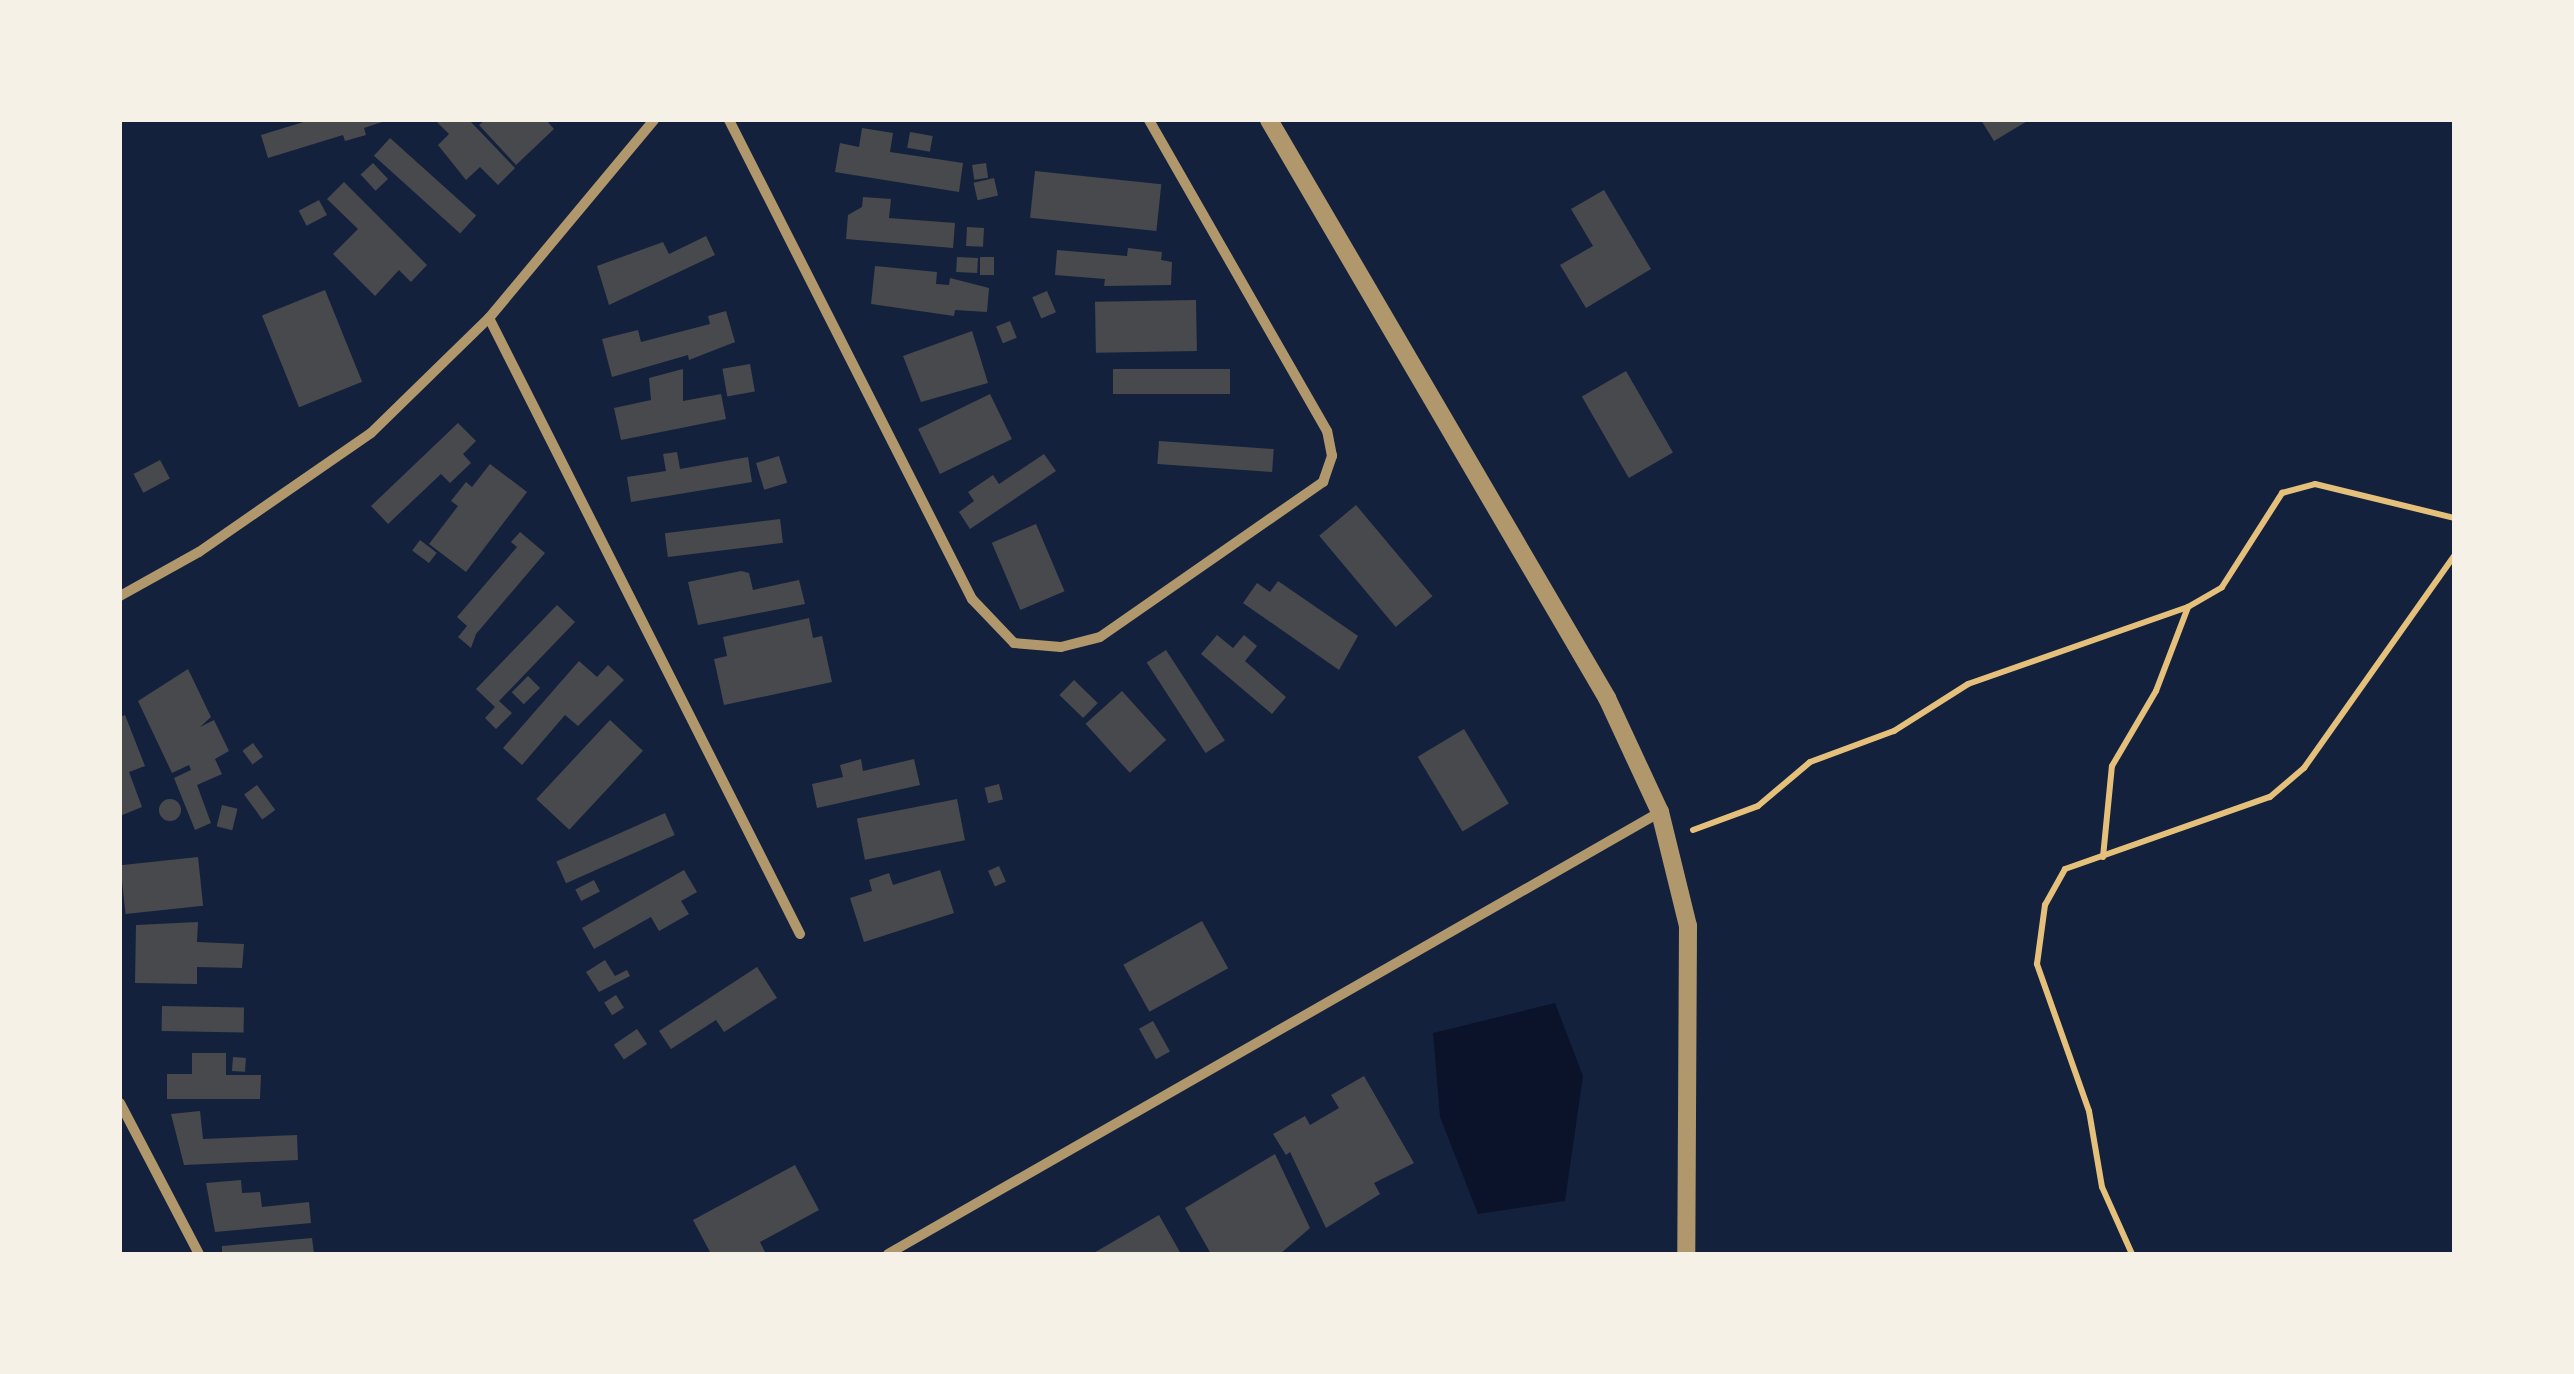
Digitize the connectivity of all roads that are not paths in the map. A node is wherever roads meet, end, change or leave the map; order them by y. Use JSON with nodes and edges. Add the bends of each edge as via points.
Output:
{"nodes":[{"id":1,"x":654,"y":120,"type":"edge"},
{"id":2,"x":729,"y":120,"type":"edge"},
{"id":3,"x":1149,"y":120,"type":"edge"},
{"id":4,"x":1269,"y":120,"type":"edge"},
{"id":5,"x":489,"y":318,"type":"junction"},
{"id":6,"x":120,"y":596,"type":"edge"},
{"id":7,"x":1660,"y":812,"type":"junction"},
{"id":8,"x":800,"y":934,"type":"dead end"},
{"id":9,"x":120,"y":1103,"type":"edge"},
{"id":10,"x":199,"y":1254,"type":"edge"},
{"id":11,"x":888,"y":1254,"type":"edge"},
{"id":12,"x":1686,"y":1254,"type":"edge"}],
"edges":[{"from":1,"to":5,"type":"street"},
{"from":2,"to":3,"type":"street","via":[[972,599],[1014,643],[1060,647],[1100,636],[1323,482],[1332,456],[1327,431]]},
{"from":4,"to":7,"type":"street","via":[[1608,698]]},
{"from":5,"to":6,"type":"street","via":[[371,433],[199,552]]},
{"from":5,"to":8,"type":"street"},
{"from":7,"to":11,"type":"street"},
{"from":7,"to":12,"type":"street","via":[[1688,926]]},
{"from":9,"to":10,"type":"street"}]}
